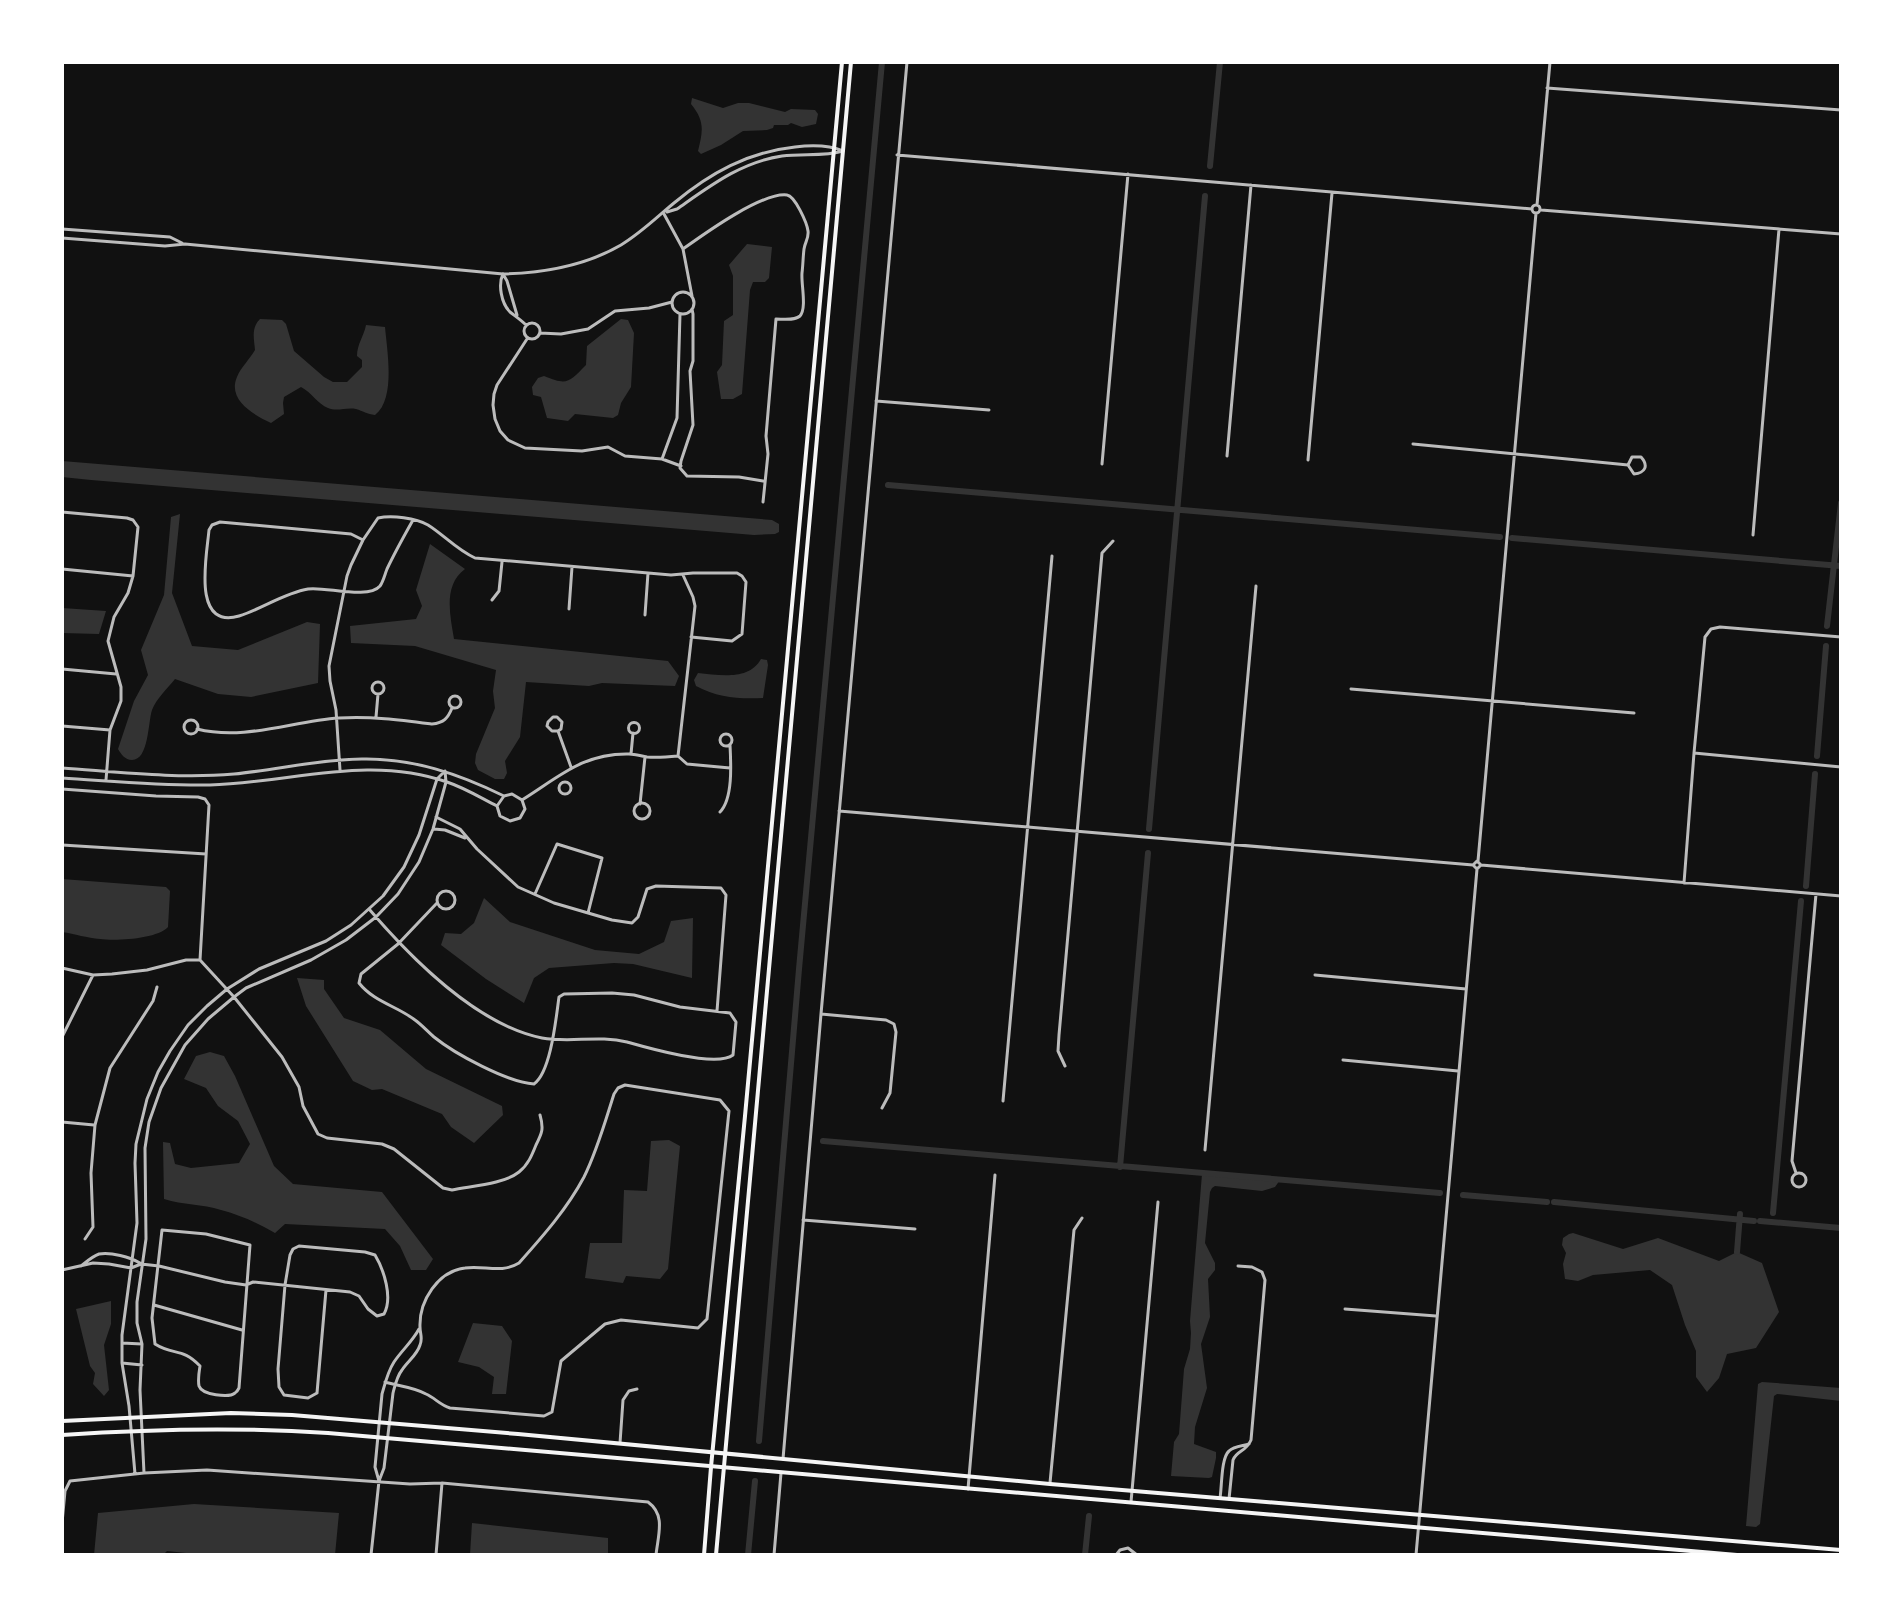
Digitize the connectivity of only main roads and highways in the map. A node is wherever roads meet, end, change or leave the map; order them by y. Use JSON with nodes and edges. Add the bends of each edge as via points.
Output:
{"nodes":[{"id":1,"x":842,"y":62,"type":"edge"},
{"id":2,"x":851,"y":62,"type":"edge"},
{"id":3,"x":62,"y":1421,"type":"edge"},
{"id":4,"x":62,"y":1435,"type":"edge"},
{"id":5,"x":712,"y":1452,"type":"junction"},
{"id":6,"x":724,"y":1453,"type":"junction"},
{"id":7,"x":711,"y":1467,"type":"junction"},
{"id":8,"x":723,"y":1468,"type":"junction"},
{"id":9,"x":1841,"y":1550,"type":"edge"},
{"id":10,"x":704,"y":1555,"type":"edge"},
{"id":11,"x":716,"y":1555,"type":"edge"},
{"id":12,"x":1737,"y":1555,"type":"edge"}],
"edges":[{"from":1,"to":5,"type":"main road"},
{"from":2,"to":6,"type":"main road"},
{"from":3,"to":5,"type":"main road","via":[[292,1415]]},
{"from":4,"to":7,"type":"main road","via":[[230,1428]]},
{"from":5,"to":6,"type":"main road"},
{"from":5,"to":7,"type":"main road"},
{"from":6,"to":8,"type":"main road"},
{"from":6,"to":9,"type":"main road"},
{"from":7,"to":8,"type":"main road"},
{"from":7,"to":10,"type":"main road"},
{"from":8,"to":11,"type":"main road"},
{"from":8,"to":12,"type":"main road"}]}
